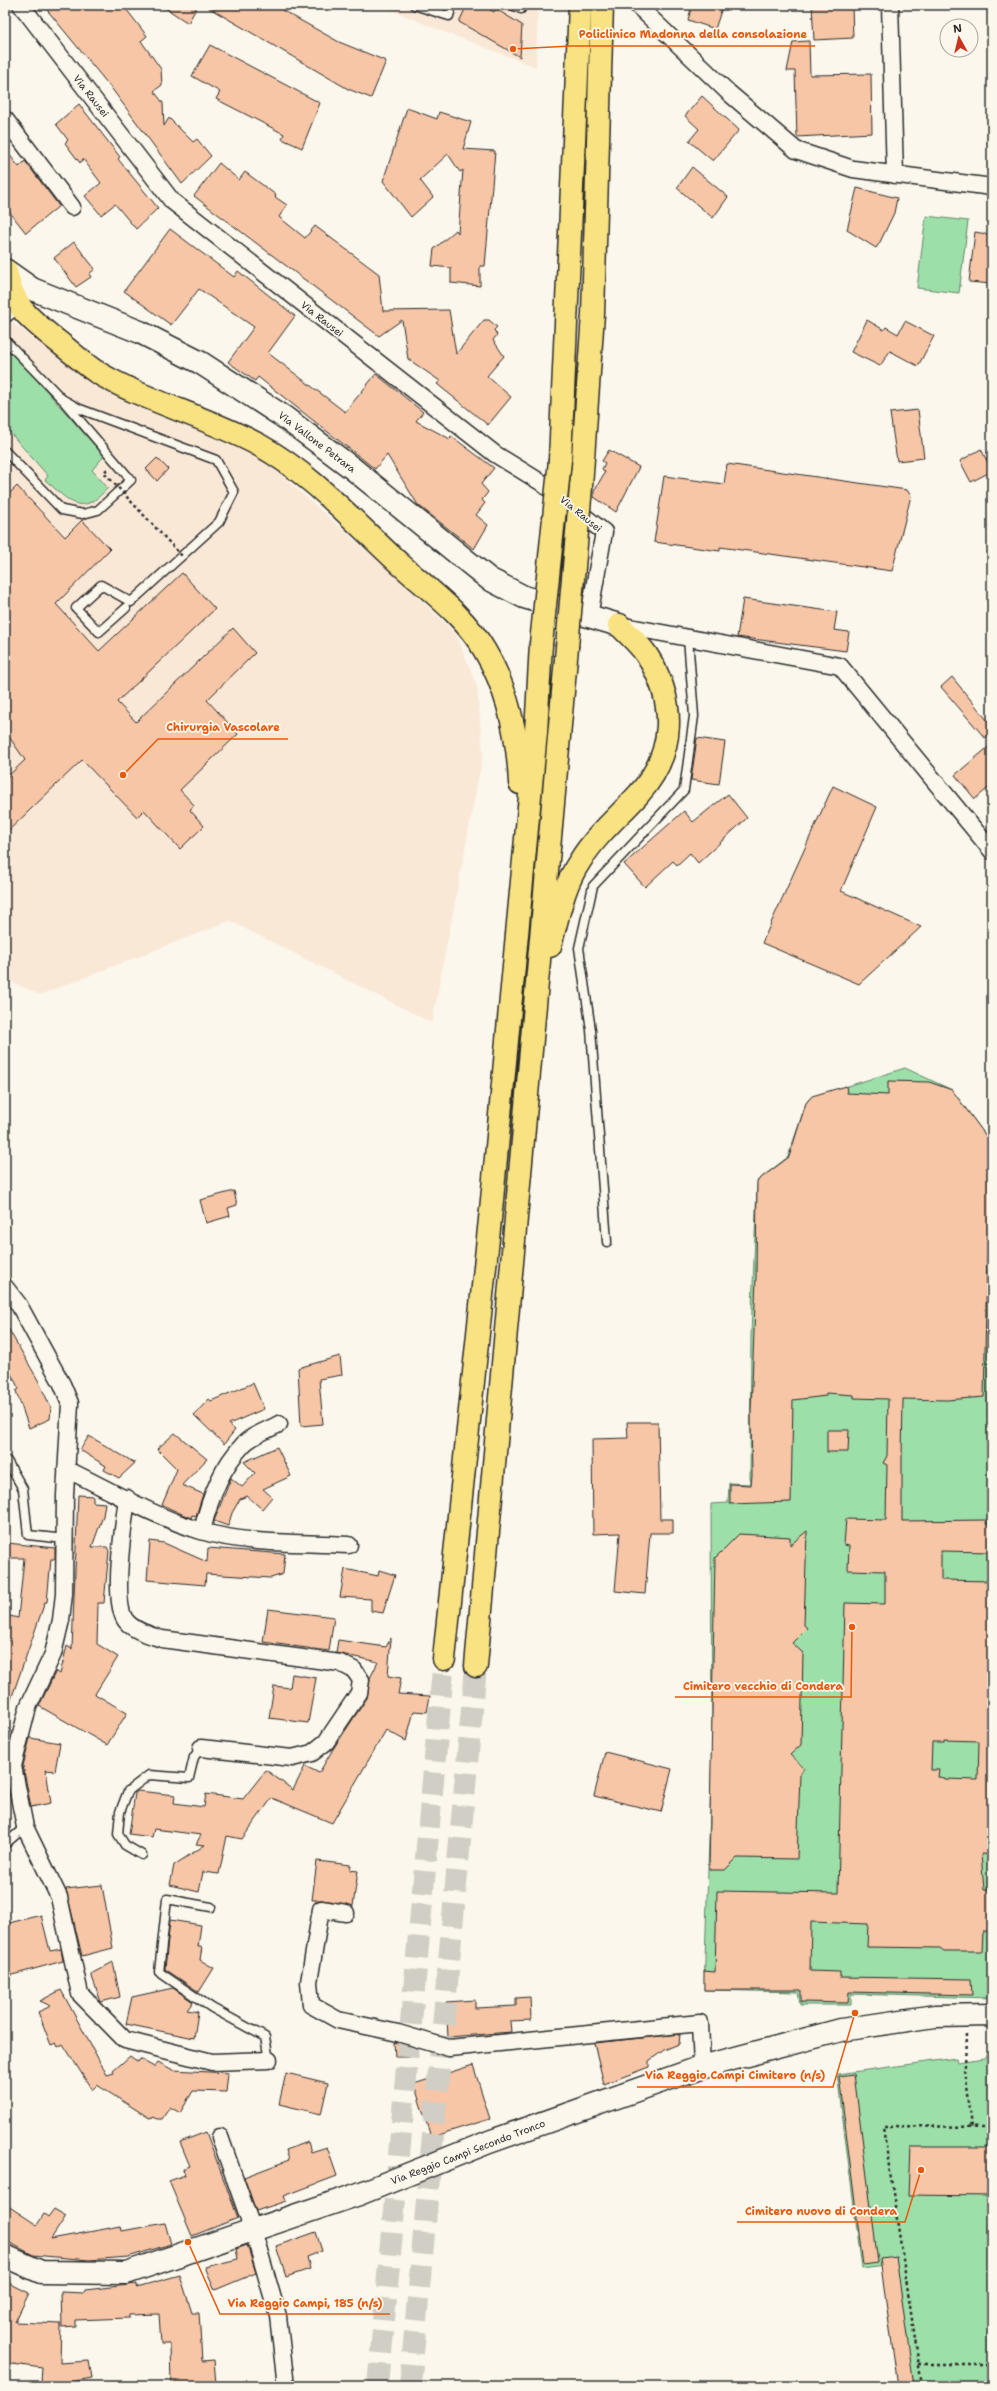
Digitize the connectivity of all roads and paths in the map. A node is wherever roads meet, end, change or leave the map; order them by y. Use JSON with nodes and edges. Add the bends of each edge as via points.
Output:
{"nodes":[{"id":1,"x":21,"y":5,"type":"edge"},
{"id":2,"x":414,"y":5,"type":"edge"},
{"id":3,"x":452,"y":5,"type":"edge"},
{"id":4,"x":512,"y":5,"type":"edge"},
{"id":5,"x":523,"y":5,"type":"edge"},
{"id":6,"x":580,"y":5,"type":"edge"},
{"id":7,"x":637,"y":5,"type":"edge"},
{"id":8,"x":890,"y":5,"type":"edge"},
{"id":9,"x":602,"y":7,"type":"edge"},
{"id":10,"x":5,"y":119,"type":"edge"},
{"id":11,"x":895,"y":175,"type":"junction"},
{"id":12,"x":992,"y":187,"type":"edge"},
{"id":13,"x":72,"y":207,"type":"dead end"},
{"id":14,"x":5,"y":271,"type":"edge"},
{"id":15,"x":13,"y":314,"type":"edge"},
{"id":16,"x":5,"y":340,"type":"edge"},
{"id":17,"x":62,"y":400,"type":"junction"},
{"id":18,"x":5,"y":451,"type":"edge"},
{"id":19,"x":107,"y":469,"type":"dead end"},
{"id":20,"x":182,"y":556,"type":"junction"},
{"id":21,"x":126,"y":608,"type":"dead end"},
{"id":22,"x":589,"y":616,"type":"junction"},
{"id":23,"x":619,"y":625,"type":"junction"},
{"id":24,"x":688,"y":638,"type":"junction"},
{"id":25,"x":992,"y":851,"type":"edge"},
{"id":26,"x":523,"y":860,"type":"junction"},
{"id":27,"x":532,"y":1017,"type":"junction"},
{"id":28,"x":607,"y":1242,"type":"dead end"},
{"id":29,"x":5,"y":1287,"type":"edge"},
{"id":30,"x":279,"y":1424,"type":"dead end"},
{"id":31,"x":7,"y":1461,"type":"dead end"},
{"id":32,"x":66,"y":1469,"type":"junction"},
{"id":33,"x":127,"y":1498,"type":"junction"},
{"id":34,"x":202,"y":1531,"type":"junction"},
{"id":35,"x":65,"y":1539,"type":"junction"},
{"id":36,"x":348,"y":1545,"type":"dead end"},
{"id":37,"x":444,"y":1659,"type":"tunnel mouth"},
{"id":38,"x":476,"y":1666,"type":"tunnel mouth"},
{"id":39,"x":201,"y":1748,"type":"joint"},
{"id":40,"x":25,"y":1827,"type":"junction"},
{"id":41,"x":5,"y":1844,"type":"edge"},
{"id":42,"x":142,"y":1855,"type":"dead end"},
{"id":43,"x":211,"y":1907,"type":"dead end"},
{"id":44,"x":346,"y":1913,"type":"dead end"},
{"id":45,"x":967,"y":2014,"type":"junction"},
{"id":46,"x":992,"y":2014,"type":"edge"},
{"id":47,"x":269,"y":2060,"type":"joint"},
{"id":48,"x":702,"y":2067,"type":"junction"},
{"id":49,"x":972,"y":2127,"type":"junction"},
{"id":50,"x":992,"y":2127,"type":"edge"},
{"id":51,"x":220,"y":2137,"type":"dead end"},
{"id":52,"x":253,"y":2230,"type":"junction"},
{"id":53,"x":5,"y":2256,"type":"edge"},
{"id":54,"x":919,"y":2364,"type":"junction"},
{"id":55,"x":992,"y":2364,"type":"edge"},
{"id":56,"x":286,"y":2386,"type":"edge"},
{"id":57,"x":922,"y":2386,"type":"edge"}],
"edges":[{"from":1,"to":22,"type":"street","name":"Via Rausei","via":[[172,201],[488,449],[542,483],[604,532]]},
{"from":2,"to":3,"type":"lane","via":[[449,16]]},
{"from":4,"to":5,"type":"lane","via":[[521,8]]},
{"from":6,"to":26,"type":"highway","bridge":true,"via":[[560,460]]},
{"from":7,"to":11,"type":"street","via":[[729,93],[796,150],[853,169]]},
{"from":8,"to":11,"type":"street"},
{"from":9,"to":27,"type":"highway","bridge":true,"via":[[593,314],[581,487]]},
{"from":10,"to":13,"type":"street"},
{"from":11,"to":12,"type":"street"},
{"from":14,"to":15,"type":"highway","via":[[11,292]]},
{"from":14,"to":22,"type":"street","name":"Via Vallone Petrara","via":[[32,289],[140,332],[201,363],[290,421],[489,579],[524,597]]},
{"from":15,"to":26,"type":"highway","via":[[94,370],[124,386],[226,428],[262,447],[306,478],[461,620],[484,650],[508,706],[519,756]]},
{"from":16,"to":17,"type":"lane"},
{"from":17,"to":18,"type":"lane","via":[[131,480],[98,510],[83,514],[62,510]]},
{"from":17,"to":20,"type":"lane","via":[[216,460],[234,492],[219,522]]},
{"from":19,"to":20,"type":"path","bridge":true,"via":[[104,473]]},
{"from":20,"to":21,"type":"lane","via":[[131,602],[101,585],[76,608],[99,632]]},
{"from":22,"to":23,"type":"street","name":"Via Vallone Petrara"},
{"from":23,"to":24,"type":"street"},
{"from":23,"to":27,"type":"highway","via":[[646,653],[662,683],[668,709],[668,737],[655,773],[638,795],[598,835],[579,862],[562,897]]},
{"from":24,"to":25,"type":"street","via":[[840,666]]},
{"from":24,"to":28,"type":"lane","via":[[694,716],[684,790],[593,886],[579,948],[591,1030]]},
{"from":26,"to":37,"type":"highway","via":[[492,1200]]},
{"from":27,"to":38,"type":"highway"},
{"from":29,"to":32,"type":"street","via":[[19,1305],[70,1403]]},
{"from":30,"to":34,"type":"street","via":[[242,1445],[209,1502]]},
{"from":31,"to":35,"type":"lane","via":[[22,1489],[28,1535]]},
{"from":32,"to":33,"type":"street"},
{"from":32,"to":35,"type":"street"},
{"from":33,"to":34,"type":"street","via":[[180,1524]]},
{"from":33,"to":39,"type":"street","via":[[119,1558],[121,1602],[125,1620],[139,1630],[162,1639],[340,1663],[354,1670],[361,1680],[359,1693],[326,1742],[312,1753],[292,1758]]},
{"from":34,"to":36,"type":"street","via":[[234,1538]]},
{"from":35,"to":40,"type":"street","via":[[61,1620],[53,1654],[28,1707],[14,1766]]},
{"from":39,"to":42,"type":"lane","via":[[194,1757],[189,1778],[149,1775],[128,1791],[120,1812],[118,1834],[125,1845]]},
{"from":40,"to":41,"type":"lane"},
{"from":40,"to":47,"type":"street","via":[[59,1897],[80,1994],[125,2040],[212,2062]]},
{"from":43,"to":47,"type":"lane","via":[[167,1899],[159,1972],[212,2008],[265,2037]]},
{"from":44,"to":48,"type":"street","via":[[321,1909],[309,1982],[311,2005],[338,2020],[398,2033],[449,2048],[700,2023]]},
{"from":45,"to":46,"type":"street","name":"Via Reggio Campi Secondo Tronco"},
{"from":45,"to":48,"type":"street","name":"Via Reggio Campi Secondo Tronco","via":[[935,2016],[841,2030]]},
{"from":45,"to":49,"type":"path","via":[[965,2069]]},
{"from":48,"to":52,"type":"street","name":"Via Reggio Campi Secondo Tronco","via":[[489,2142],[359,2194]]},
{"from":49,"to":50,"type":"path"},
{"from":49,"to":54,"type":"path","via":[[883,2126]]},
{"from":51,"to":52,"type":"street"},
{"from":52,"to":53,"type":"street","name":"Via Reggio Campi Secondo Tronco","via":[[126,2273],[41,2272]]},
{"from":52,"to":56,"type":"street","via":[[278,2316]]},
{"from":54,"to":55,"type":"path"},
{"from":54,"to":57,"type":"path"}]}
